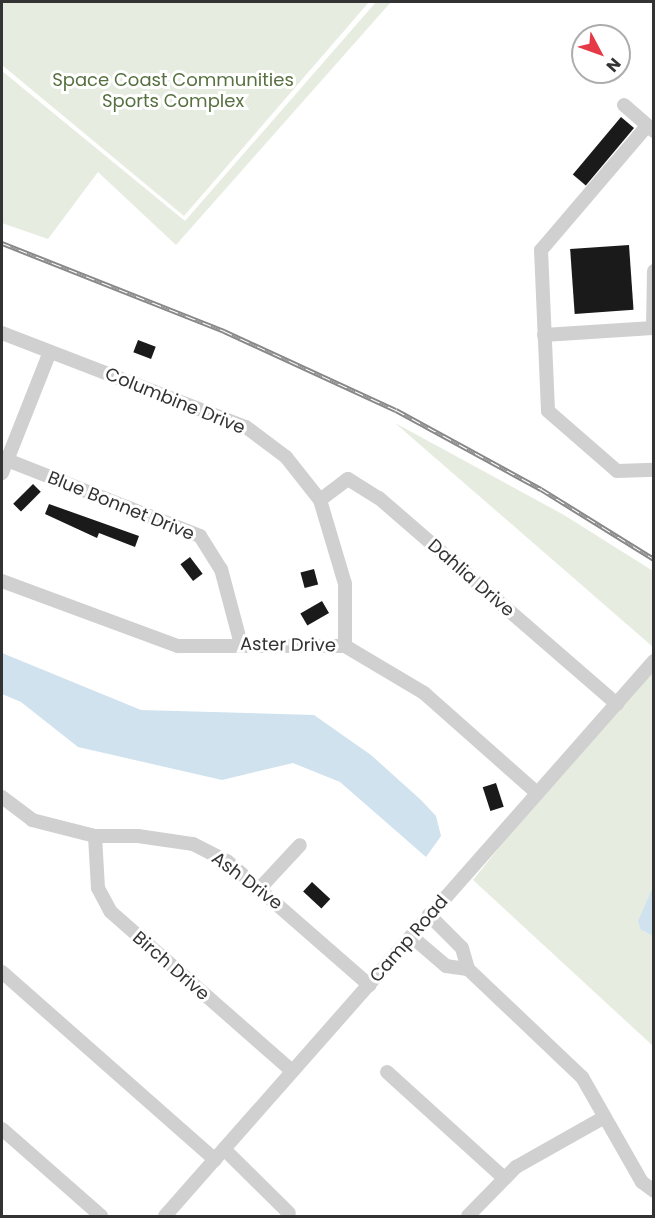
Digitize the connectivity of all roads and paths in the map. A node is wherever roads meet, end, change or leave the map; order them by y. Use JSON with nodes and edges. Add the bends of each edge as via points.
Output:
{"nodes":[{"id":1,"x":624,"y":105,"type":"dead end"},
{"id":2,"x":650,"y":129,"type":"edge"},
{"id":3,"x":653,"y":270,"type":"edge"},
{"id":4,"x":2,"y":333,"type":"edge"},
{"id":5,"x":544,"y":335,"type":"junction"},
{"id":6,"x":50,"y":352,"type":"junction"},
{"id":7,"x":3,"y":464,"type":"edge"},
{"id":8,"x":654,"y":470,"type":"edge"},
{"id":9,"x":320,"y":500,"type":"junction"},
{"id":10,"x":2,"y":581,"type":"edge"},
{"id":11,"x":241,"y":644,"type":"junction"},
{"id":12,"x":345,"y":646,"type":"junction"},
{"id":13,"x":654,"y":662,"type":"edge"},
{"id":14,"x":617,"y":704,"type":"junction"},
{"id":15,"x":536,"y":792,"type":"junction"},
{"id":16,"x":2,"y":797,"type":"edge"},
{"id":17,"x":95,"y":836,"type":"junction"},
{"id":18,"x":300,"y":845,"type":"dead end"},
{"id":19,"x":261,"y":888,"type":"junction"},
{"id":20,"x":429,"y":915,"type":"junction"},
{"id":21,"x":411,"y":936,"type":"junction"},
{"id":22,"x":468,"y":969,"type":"junction"},
{"id":23,"x":2,"y":972,"type":"edge"},
{"id":24,"x":369,"y":985,"type":"junction"},
{"id":25,"x":292,"y":1071,"type":"junction"},
{"id":26,"x":387,"y":1072,"type":"dead end"},
{"id":27,"x":603,"y":1118,"type":"junction"},
{"id":28,"x":2,"y":1129,"type":"edge"},
{"id":29,"x":219,"y":1155,"type":"junction"},
{"id":30,"x":503,"y":1177,"type":"junction"},
{"id":31,"x":654,"y":1191,"type":"edge"},
{"id":32,"x":289,"y":1213,"type":"dead end"},
{"id":33,"x":101,"y":1216,"type":"edge"},
{"id":34,"x":165,"y":1216,"type":"edge"},
{"id":35,"x":468,"y":1216,"type":"edge"}],
"edges":[{"from":1,"to":2,"type":"street"},
{"from":2,"to":5,"type":"street","via":[[541,250]]},
{"from":3,"to":5,"type":"street","via":[[653,328]]},
{"from":4,"to":6,"type":"street","name":"Columbine Drive"},
{"from":5,"to":8,"type":"street","via":[[548,411],[617,471]]},
{"from":6,"to":7,"type":"street"},
{"from":6,"to":9,"type":"street","name":"Columbine Drive","via":[[246,427],[286,457]]},
{"from":7,"to":11,"type":"street","name":"Blue Bonnet Drive","via":[[200,536],[221,569]]},
{"from":9,"to":12,"type":"street","name":"Columbine Drive","via":[[345,584]]},
{"from":9,"to":14,"type":"street","name":"Dahlia Drive","via":[[348,479],[379,498]]},
{"from":10,"to":11,"type":"street","name":"Aster Drive","via":[[178,646]]},
{"from":11,"to":12,"type":"street","name":"Aster Drive"},
{"from":12,"to":15,"type":"street","name":"Aster Drive","via":[[424,693]]},
{"from":13,"to":14,"type":"street","name":"Camp Road"},
{"from":14,"to":15,"type":"street","name":"Camp Road"},
{"from":15,"to":20,"type":"street","name":"Camp Road"},
{"from":16,"to":17,"type":"street","name":"Ash Drive","via":[[32,820]]},
{"from":17,"to":19,"type":"street","name":"Ash Drive","via":[[138,836],[193,844],[227,861]]},
{"from":17,"to":25,"type":"street","name":"Birch Drive","via":[[98,888],[111,912]]},
{"from":18,"to":19,"type":"street"},
{"from":19,"to":24,"type":"street","name":"Ash Drive"},
{"from":20,"to":21,"type":"street","name":"Camp Road"},
{"from":20,"to":22,"type":"street","via":[[462,948]]},
{"from":21,"to":22,"type":"street","via":[[446,966]]},
{"from":21,"to":24,"type":"street","name":"Camp Road"},
{"from":22,"to":27,"type":"street","via":[[582,1077]]},
{"from":23,"to":29,"type":"street"},
{"from":24,"to":25,"type":"street","name":"Camp Road"},
{"from":25,"to":29,"type":"street","name":"Camp Road"},
{"from":26,"to":30,"type":"street"},
{"from":27,"to":30,"type":"street"},
{"from":27,"to":31,"type":"street","via":[[642,1182]]},
{"from":28,"to":33,"type":"street"},
{"from":29,"to":32,"type":"street"},
{"from":29,"to":34,"type":"street","name":"Camp Road"},
{"from":30,"to":35,"type":"street"}]}
